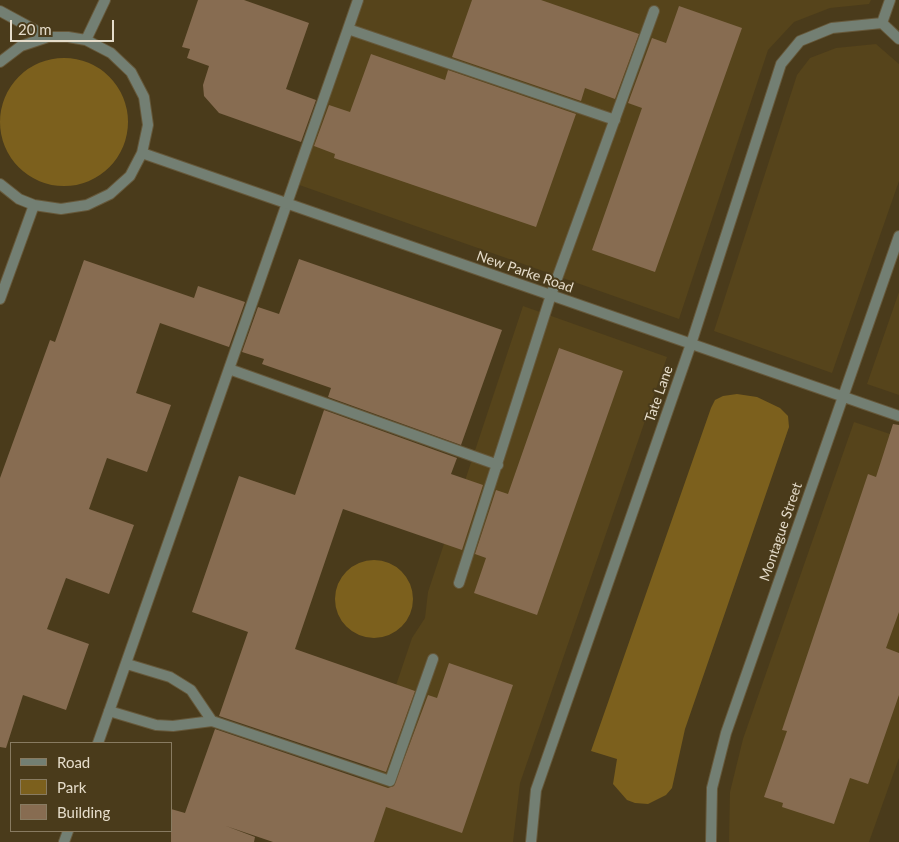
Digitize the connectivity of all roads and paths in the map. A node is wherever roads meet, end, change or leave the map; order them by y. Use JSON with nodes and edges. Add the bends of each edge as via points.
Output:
{"nodes":[{"id":1,"x":105,"y":0,"type":"edge"},
{"id":2,"x":358,"y":0,"type":"edge"},
{"id":3,"x":890,"y":0,"type":"edge"},
{"id":4,"x":654,"y":11,"type":"dead end"},
{"id":5,"x":0,"y":12,"type":"edge"},
{"id":6,"x":882,"y":23,"type":"junction"},
{"id":7,"x":348,"y":29,"type":"junction"},
{"id":8,"x":48,"y":37,"type":"junction"},
{"id":9,"x":899,"y":38,"type":"edge"},
{"id":10,"x":86,"y":40,"type":"junction"},
{"id":11,"x":0,"y":62,"type":"edge"},
{"id":12,"x":615,"y":120,"type":"junction"},
{"id":13,"x":142,"y":153,"type":"junction"},
{"id":14,"x":2,"y":187,"type":"edge"},
{"id":15,"x":288,"y":202,"type":"junction"},
{"id":16,"x":34,"y":205,"type":"junction"},
{"id":17,"x":899,"y":236,"type":"edge"},
{"id":18,"x":551,"y":295,"type":"junction"},
{"id":19,"x":0,"y":299,"type":"edge"},
{"id":20,"x":691,"y":344,"type":"junction"},
{"id":21,"x":229,"y":369,"type":"junction"},
{"id":22,"x":843,"y":398,"type":"junction"},
{"id":23,"x":899,"y":416,"type":"edge"},
{"id":24,"x":498,"y":465,"type":"junction"},
{"id":25,"x":459,"y":583,"type":"dead end"},
{"id":26,"x":433,"y":659,"type":"dead end"},
{"id":27,"x":127,"y":664,"type":"junction"},
{"id":28,"x":109,"y":711,"type":"junction"},
{"id":29,"x":212,"y":720,"type":"junction"},
{"id":30,"x":98,"y":742,"type":"edge"},
{"id":31,"x":531,"y":842,"type":"edge"},
{"id":32,"x":711,"y":842,"type":"edge"}],
"edges":[{"from":1,"to":10,"type":"street"},
{"from":2,"to":7,"type":"street"},
{"from":3,"to":6,"type":"street"},
{"from":4,"to":12,"type":"street"},
{"from":5,"to":8,"type":"street"},
{"from":6,"to":9,"type":"street"},
{"from":6,"to":20,"type":"street","name":"Tate Lane","via":[[832,28],[800,41],[781,64]]},
{"from":7,"to":12,"type":"street"},
{"from":7,"to":15,"type":"street"},
{"from":8,"to":10,"type":"street"},
{"from":8,"to":11,"type":"street","via":[[21,46]]},
{"from":10,"to":13,"type":"street","via":[[111,53],[131,72],[144,98],[148,125]]},
{"from":12,"to":18,"type":"street"},
{"from":13,"to":15,"type":"street","name":"New Parke Road"},
{"from":13,"to":16,"type":"street","via":[[130,176],[110,194],[87,205],[60,209]]},
{"from":14,"to":16,"type":"street"},
{"from":15,"to":18,"type":"street","name":"New Parke Road"},
{"from":15,"to":21,"type":"street"},
{"from":16,"to":19,"type":"street"},
{"from":17,"to":22,"type":"street","name":"Montague Street"},
{"from":18,"to":20,"type":"street","name":"New Parke Road"},
{"from":18,"to":24,"type":"street"},
{"from":20,"to":22,"type":"street","name":"New Parke Road"},
{"from":20,"to":31,"type":"street","name":"Tate Lane","via":[[536,790]]},
{"from":21,"to":24,"type":"street"},
{"from":21,"to":27,"type":"street"},
{"from":22,"to":23,"type":"street","name":"New Parke Road"},
{"from":22,"to":32,"type":"street","name":"Montague Street","via":[[726,733],[712,788]]},
{"from":24,"to":25,"type":"street"},
{"from":26,"to":29,"type":"street","via":[[390,781]]},
{"from":27,"to":28,"type":"street"},
{"from":27,"to":29,"type":"street","via":[[170,678],[191,690]]},
{"from":28,"to":29,"type":"street","via":[[156,724],[180,725]]},
{"from":28,"to":30,"type":"street"}]}
